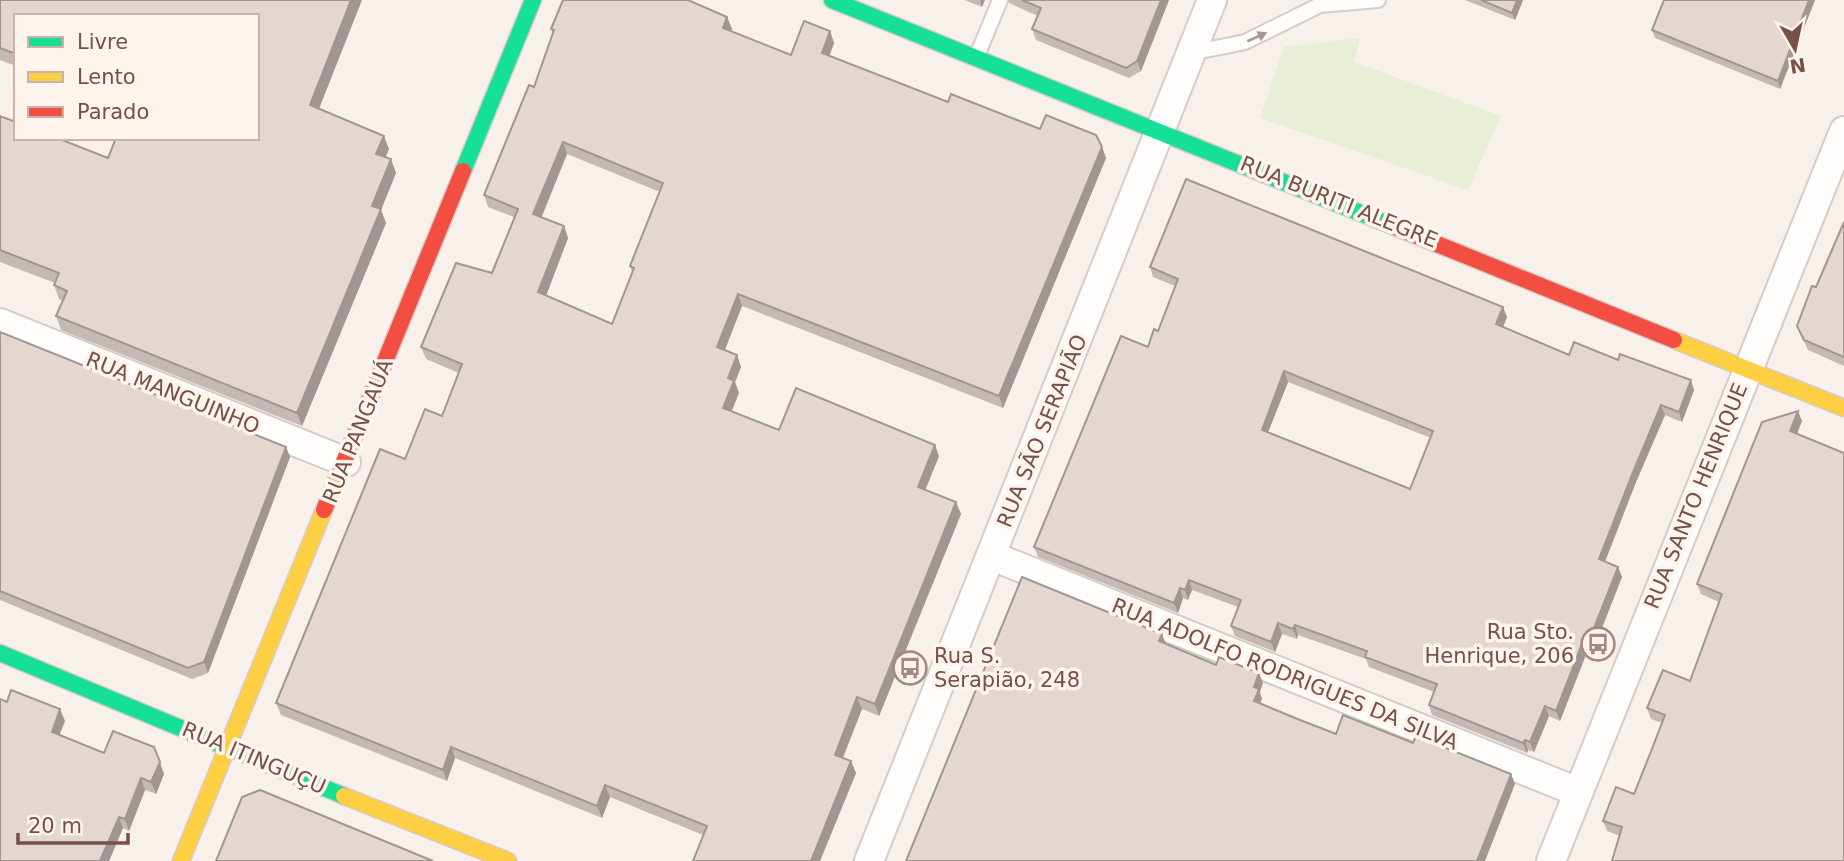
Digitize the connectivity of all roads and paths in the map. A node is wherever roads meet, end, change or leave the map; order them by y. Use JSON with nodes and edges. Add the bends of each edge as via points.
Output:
{"nodes":[{"id":1,"x":533,"y":0,"type":"edge"},
{"id":2,"x":832,"y":0,"type":"edge"},
{"id":3,"x":1000,"y":0,"type":"edge"},
{"id":4,"x":1212,"y":0,"type":"edge"},
{"id":5,"x":1378,"y":0,"type":"edge"},
{"id":6,"x":1320,"y":2,"type":"edge"},
{"id":7,"x":1191,"y":53,"type":"junction"},
{"id":8,"x":977,"y":57,"type":"junction"},
{"id":9,"x":1160,"y":131,"type":"junction"},
{"id":10,"x":1844,"y":131,"type":"edge"},
{"id":11,"x":0,"y":323,"type":"edge"},
{"id":12,"x":1748,"y":368,"type":"junction"},
{"id":13,"x":1844,"y":408,"type":"edge"},
{"id":14,"x":345,"y":462,"type":"junction"},
{"id":15,"x":992,"y":556,"type":"junction"},
{"id":16,"x":0,"y":653,"type":"edge"},
{"id":17,"x":227,"y":747,"type":"junction"},
{"id":18,"x":1578,"y":792,"type":"junction"},
{"id":19,"x":181,"y":861,"type":"edge"},
{"id":20,"x":508,"y":861,"type":"edge"},
{"id":21,"x":869,"y":861,"type":"edge"},
{"id":22,"x":1551,"y":861,"type":"edge"}],
"edges":[{"from":1,"to":14,"type":"street","name":"RUA PANGAUÁ"},
{"from":2,"to":8,"type":"street","name":"RUA BURITI ALEGRE"},
{"from":3,"to":8,"type":"lane"},
{"from":4,"to":7,"type":"street","name":"RUA SÃO SERAPIÃO"},
{"from":5,"to":6,"type":"lane"},
{"from":7,"to":6,"type":"lane","one_way":true,"via":[[1245,42]]},
{"from":7,"to":9,"type":"street","name":"RUA SÃO SERAPIÃO"},
{"from":8,"to":9,"type":"street","name":"RUA BURITI ALEGRE"},
{"from":9,"to":12,"type":"street","name":"RUA BURITI ALEGRE"},
{"from":9,"to":15,"type":"street","name":"RUA SÃO SERAPIÃO"},
{"from":10,"to":12,"type":"street","name":"RUA SANTO HENRIQUE"},
{"from":11,"to":14,"type":"street","name":"RUA MANGUINHO"},
{"from":12,"to":13,"type":"street","name":"RUA BURITI ALEGRE"},
{"from":12,"to":18,"type":"street","name":"RUA SANTO HENRIQUE"},
{"from":14,"to":17,"type":"street","name":"RUA PANGAUÁ"},
{"from":15,"to":18,"type":"street","name":"RUA ADOLFO RODRIGUES DA SILVA"},
{"from":15,"to":21,"type":"street","name":"RUA SÃO SERAPIÃO"},
{"from":16,"to":17,"type":"street","name":"RUA ITINGUÇU"},
{"from":17,"to":19,"type":"street","name":"RUA PANGAUÁ"},
{"from":17,"to":20,"type":"street","name":"RUA ITINGUÇU"},
{"from":18,"to":22,"type":"street","name":"RUA SANTO HENRIQUE"}]}
